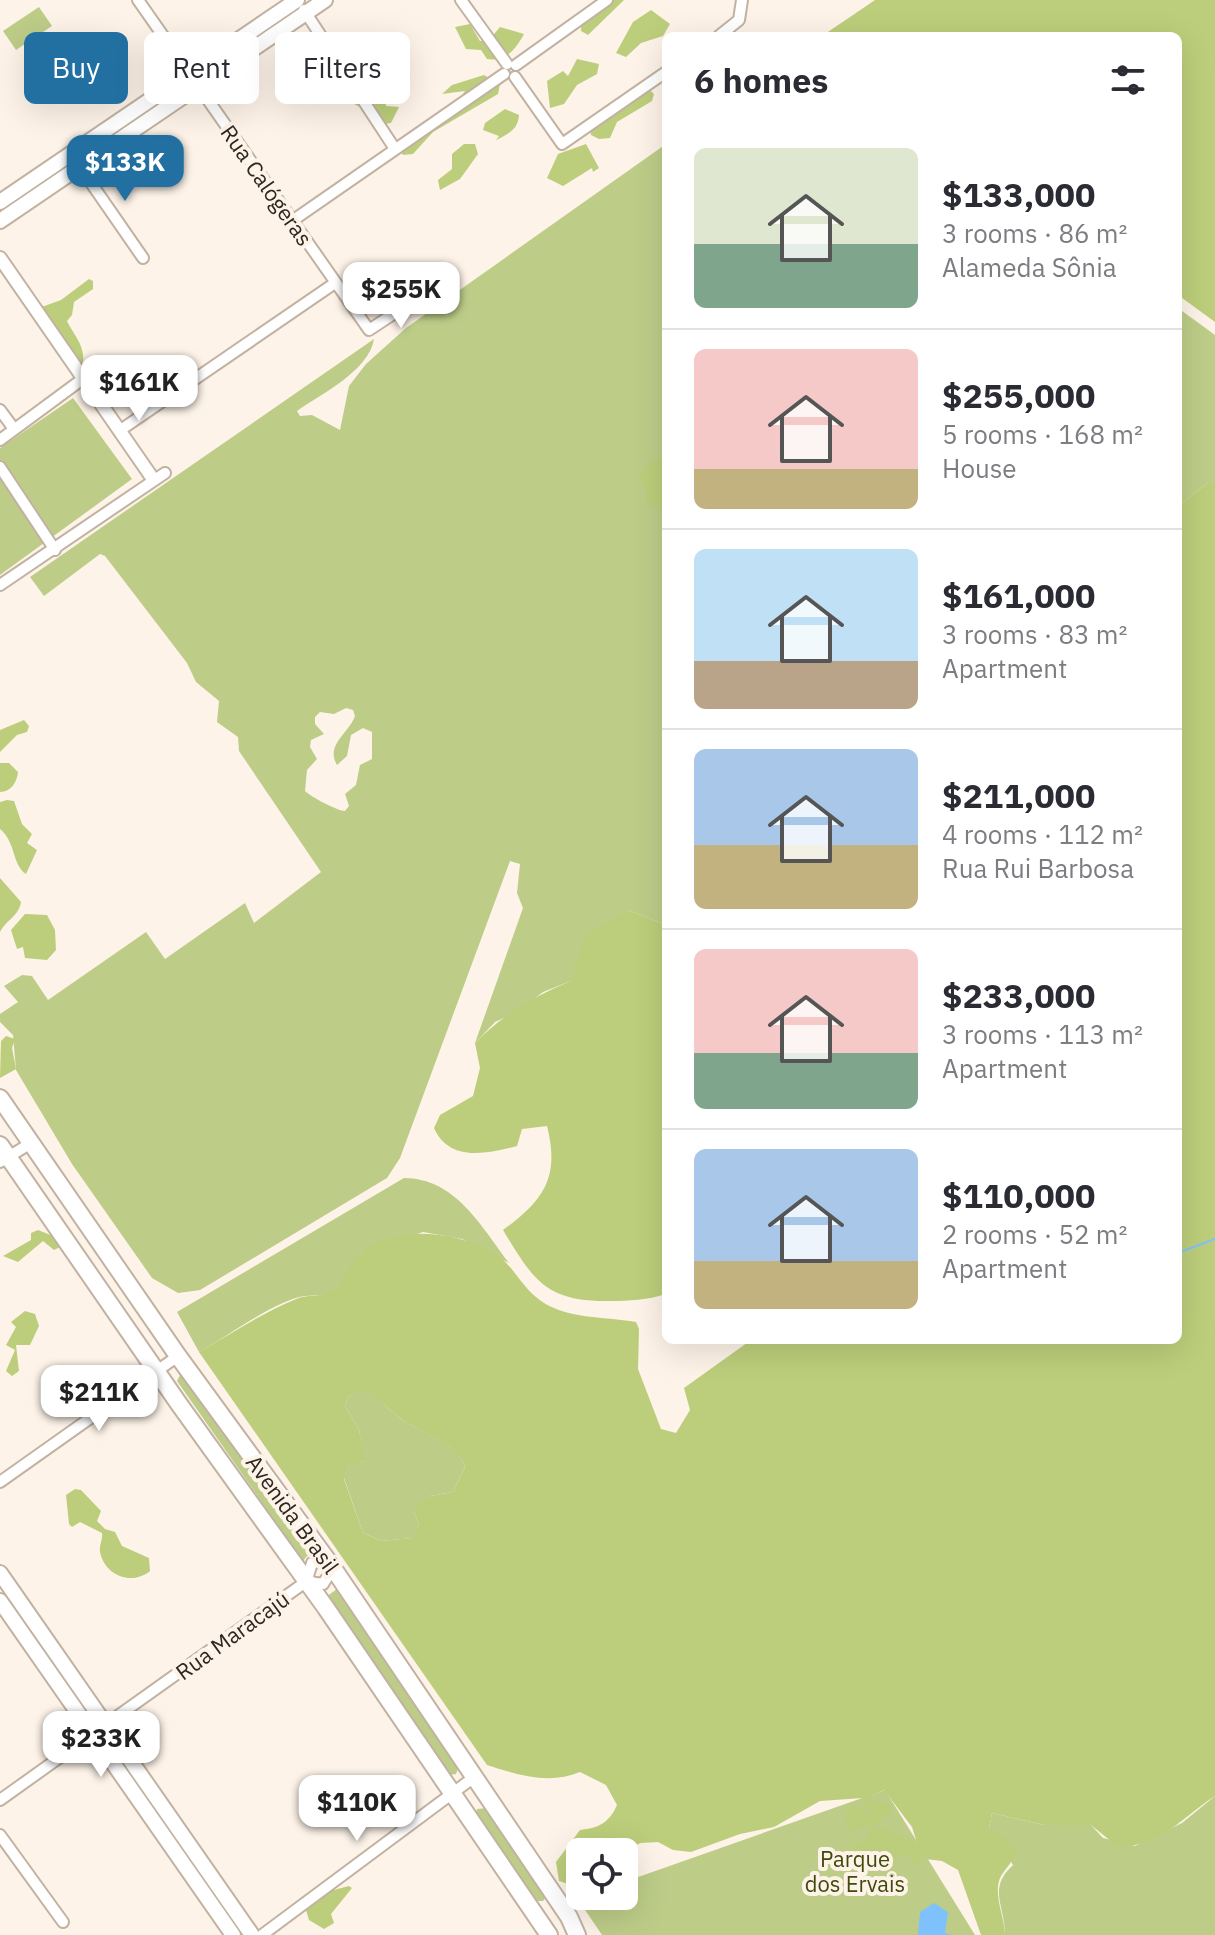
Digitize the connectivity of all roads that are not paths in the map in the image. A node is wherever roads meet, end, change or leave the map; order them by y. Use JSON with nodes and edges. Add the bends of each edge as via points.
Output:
{"nodes":[{"id":1,"x":138,"y":0,"type":"edge"},
{"id":2,"x":325,"y":0,"type":"edge"},
{"id":3,"x":461,"y":0,"type":"edge"},
{"id":4,"x":607,"y":0,"type":"edge"},
{"id":5,"x":742,"y":0,"type":"edge"},
{"id":6,"x":300,"y":5,"type":"edge"},
{"id":7,"x":160,"y":32,"type":"edge"},
{"id":8,"x":725,"y":32,"type":"edge"},
{"id":9,"x":259,"y":34,"type":"edge"},
{"id":10,"x":511,"y":70,"type":"junction"},
{"id":11,"x":662,"y":75,"type":"edge"},
{"id":12,"x":155,"y":104,"type":"edge"},
{"id":13,"x":162,"y":104,"type":"edge"},
{"id":14,"x":210,"y":104,"type":"edge"},
{"id":15,"x":395,"y":149,"type":"junction"},
{"id":16,"x":80,"y":167,"type":"junction"},
{"id":17,"x":0,"y":202,"type":"edge"},
{"id":18,"x":0,"y":221,"type":"edge"},
{"id":19,"x":292,"y":221,"type":"junction"},
{"id":20,"x":0,"y":258,"type":"edge"},
{"id":21,"x":143,"y":258,"type":"dead end"},
{"id":22,"x":335,"y":283,"type":"junction"},
{"id":23,"x":413,"y":301,"type":"dead end"},
{"id":24,"x":84,"y":378,"type":"junction"},
{"id":25,"x":0,"y":410,"type":"edge"},
{"id":26,"x":14,"y":429,"type":"junction"},
{"id":27,"x":122,"y":429,"type":"junction"},
{"id":28,"x":0,"y":440,"type":"edge"},
{"id":29,"x":0,"y":467,"type":"edge"},
{"id":30,"x":159,"y":476,"type":"joint"},
{"id":31,"x":55,"y":550,"type":"junction"},
{"id":32,"x":0,"y":585,"type":"edge"},
{"id":33,"x":0,"y":1098,"type":"edge"},
{"id":34,"x":31,"y":1143,"type":"junction"},
{"id":35,"x":3,"y":1155,"type":"edge"},
{"id":36,"x":178,"y":1356,"type":"junction"},
{"id":37,"x":157,"y":1371,"type":"junction"},
{"id":38,"x":0,"y":1482,"type":"edge"},
{"id":39,"x":330,"y":1564,"type":"junction"},
{"id":40,"x":1,"y":1576,"type":"edge"},
{"id":41,"x":307,"y":1581,"type":"junction"},
{"id":42,"x":0,"y":1601,"type":"edge"},
{"id":43,"x":106,"y":1725,"type":"junction"},
{"id":44,"x":93,"y":1734,"type":"junction"},
{"id":45,"x":473,"y":1778,"type":"junction"},
{"id":46,"x":451,"y":1794,"type":"junction"},
{"id":47,"x":0,"y":1800,"type":"edge"},
{"id":48,"x":0,"y":1835,"type":"edge"},
{"id":49,"x":204,"y":1866,"type":"junction"},
{"id":50,"x":192,"y":1875,"type":"junction"},
{"id":51,"x":554,"y":1897,"type":"junction"},
{"id":52,"x":532,"y":1910,"type":"junction"},
{"id":53,"x":63,"y":1922,"type":"dead end"},
{"id":54,"x":233,"y":1935,"type":"edge"},
{"id":55,"x":252,"y":1935,"type":"edge"},
{"id":56,"x":262,"y":1935,"type":"edge"},
{"id":57,"x":549,"y":1935,"type":"edge"},
{"id":58,"x":577,"y":1935,"type":"edge"}],
"edges":[{"from":1,"to":7,"type":"street","name":"Rua Calógeras"},
{"from":2,"to":6,"type":"main road"},
{"from":3,"to":10,"type":"street"},
{"from":4,"to":10,"type":"street"},
{"from":5,"to":8,"type":"street","via":[[743,15]]},
{"from":6,"to":9,"type":"main road"},
{"from":6,"to":15,"type":"street"},
{"from":10,"to":11,"type":"street","via":[[562,144]]},
{"from":10,"to":15,"type":"street"},
{"from":12,"to":17,"type":"main road"},
{"from":13,"to":16,"type":"main road"},
{"from":14,"to":19,"type":"street","name":"Rua Calógeras"},
{"from":15,"to":19,"type":"street"},
{"from":16,"to":18,"type":"main road"},
{"from":16,"to":21,"type":"street"},
{"from":19,"to":22,"type":"street","name":"Rua Calógeras"},
{"from":20,"to":24,"type":"street"},
{"from":22,"to":23,"type":"street","name":"Rua Calógeras","via":[[369,330]]},
{"from":22,"to":27,"type":"street"},
{"from":24,"to":26,"type":"street"},
{"from":24,"to":27,"type":"street"},
{"from":25,"to":26,"type":"street"},
{"from":26,"to":28,"type":"street"},
{"from":27,"to":30,"type":"street"},
{"from":29,"to":31,"type":"street"},
{"from":30,"to":31,"type":"street"},
{"from":31,"to":32,"type":"street"},
{"from":33,"to":34,"type":"main road","name":"Avenida Brasil"},
{"from":34,"to":35,"type":"street"},
{"from":34,"to":36,"type":"main road","name":"Avenida Brasil"},
{"from":35,"to":37,"type":"main road","name":"Avenida Brasil"},
{"from":36,"to":37,"type":"street"},
{"from":36,"to":39,"type":"main road","name":"Avenida Brasil"},
{"from":37,"to":38,"type":"street"},
{"from":37,"to":41,"type":"main road","name":"Avenida Brasil"},
{"from":39,"to":41,"type":"street","via":[[323,1584]]},
{"from":39,"to":41,"type":"street","via":[[312,1563]]},
{"from":39,"to":45,"type":"main road","name":"Avenida Brasil"},
{"from":40,"to":43,"type":"main road"},
{"from":41,"to":43,"type":"street","name":"Rua Maracajú"},
{"from":41,"to":46,"type":"main road","name":"Avenida Brasil"},
{"from":42,"to":44,"type":"main road"},
{"from":43,"to":44,"type":"street","name":"Rua Maracajú"},
{"from":43,"to":49,"type":"main road"},
{"from":44,"to":47,"type":"street","name":"Rua Maracajú"},
{"from":44,"to":50,"type":"main road"},
{"from":45,"to":46,"type":"street"},
{"from":45,"to":51,"type":"main road","name":"Avenida Brasil"},
{"from":46,"to":52,"type":"main road","name":"Avenida Brasil"},
{"from":46,"to":56,"type":"street"},
{"from":48,"to":53,"type":"street"},
{"from":49,"to":50,"type":"main road"},
{"from":49,"to":55,"type":"main road"},
{"from":50,"to":54,"type":"main road"},
{"from":51,"to":52,"type":"main road"},
{"from":51,"to":58,"type":"main road","name":"Avenida Brasil"},
{"from":52,"to":57,"type":"main road","name":"Avenida Brasil"}]}
